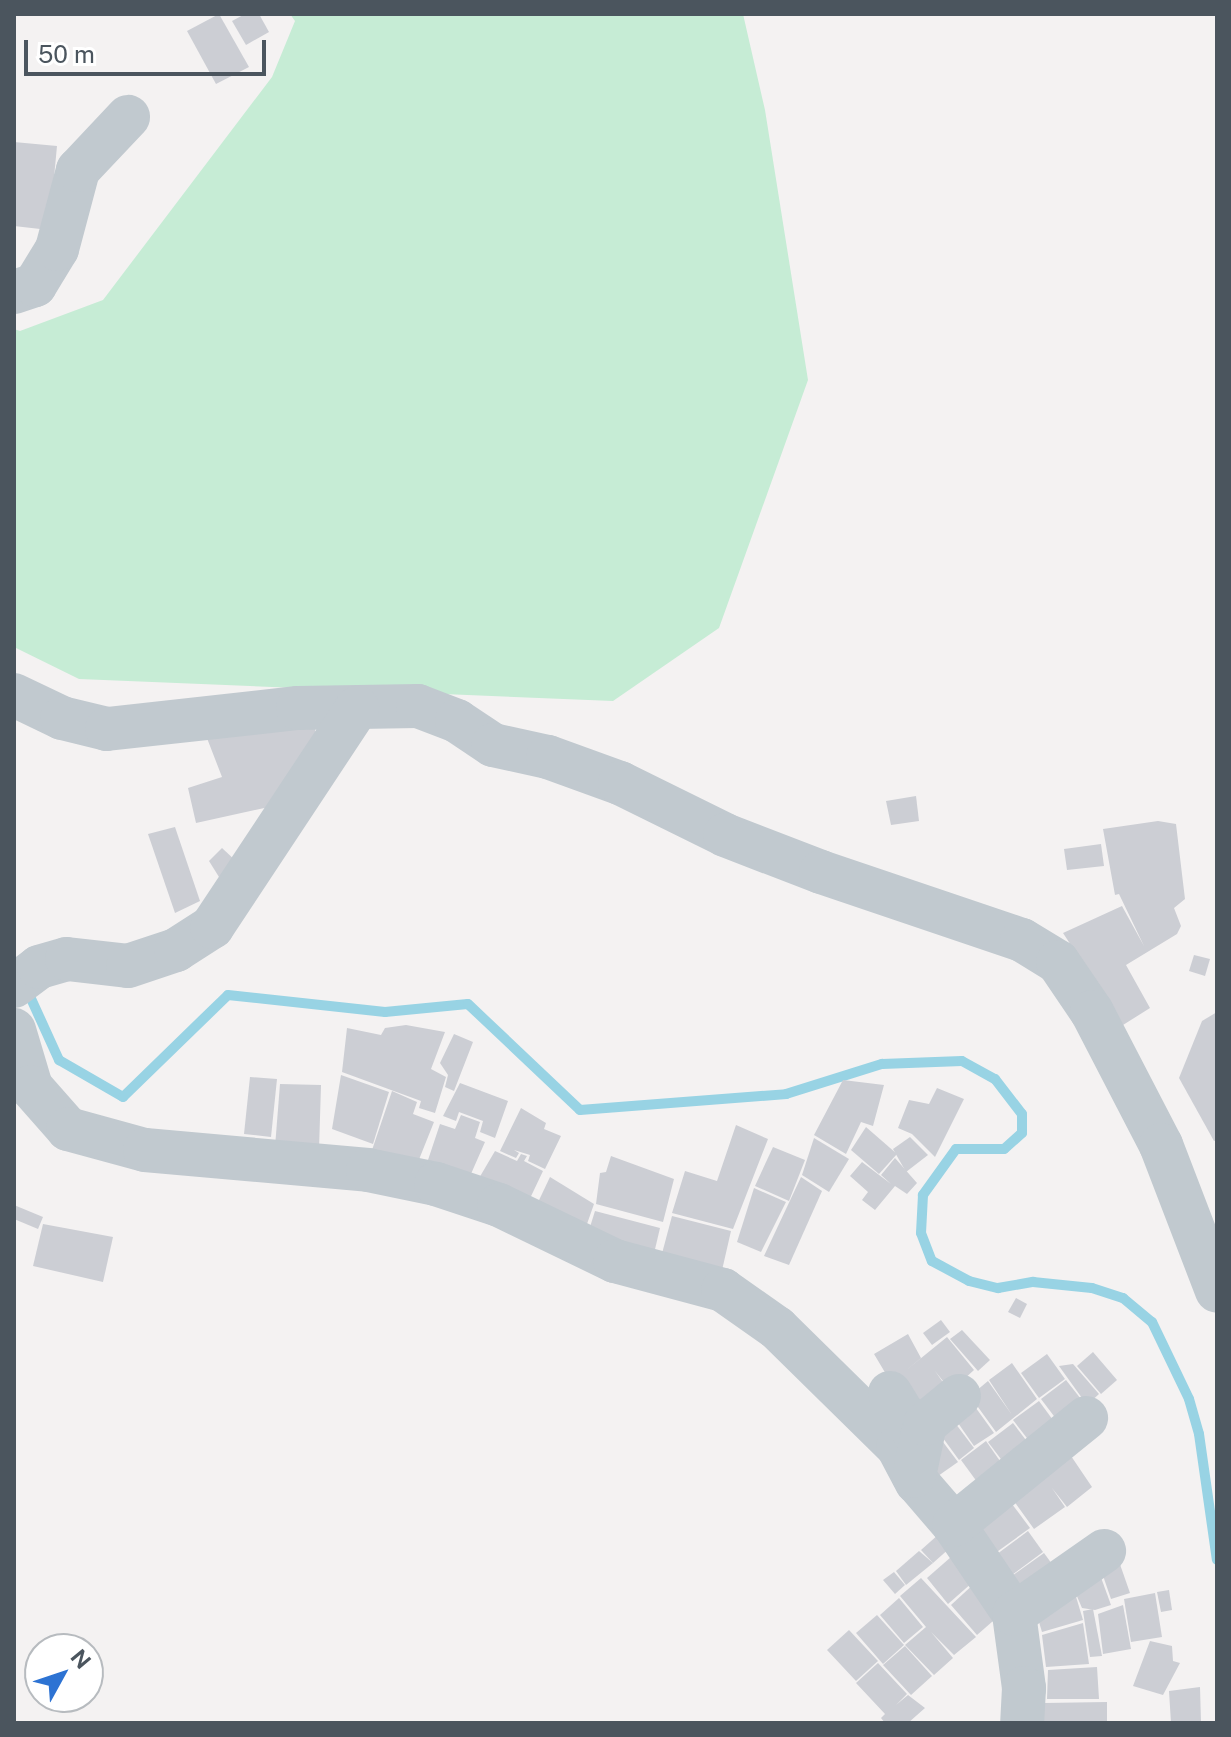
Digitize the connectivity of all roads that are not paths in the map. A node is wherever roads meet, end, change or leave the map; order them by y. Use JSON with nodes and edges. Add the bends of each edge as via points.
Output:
{"nodes":[{"id":1,"x":128,"y":117,"type":"dead end"},
{"id":2,"x":14,"y":292,"type":"edge"},
{"id":3,"x":14,"y":695,"type":"edge"},
{"id":4,"x":357,"y":708,"type":"junction"},
{"id":5,"x":14,"y":986,"type":"edge"},
{"id":6,"x":14,"y":1030,"type":"edge"},
{"id":7,"x":1217,"y":1291,"type":"edge"},
{"id":8,"x":890,"y":1393,"type":"dead end"},
{"id":9,"x":959,"y":1396,"type":"dead end"},
{"id":10,"x":1086,"y":1418,"type":"dead end"},
{"id":11,"x":917,"y":1459,"type":"junction"},
{"id":12,"x":954,"y":1525,"type":"junction"},
{"id":13,"x":1104,"y":1551,"type":"dead end"},
{"id":14,"x":1014,"y":1614,"type":"junction"},
{"id":15,"x":1022,"y":1723,"type":"edge"}],
"edges":[{"from":1,"to":2,"type":"street","via":[[78,170],[57,249],[35,285]]},
{"from":3,"to":4,"type":"street","via":[[62,718],[107,729],[298,708]]},
{"from":4,"to":5,"type":"street","via":[[212,927],[176,950],[128,966],[67,959],[39,967]]},
{"from":4,"to":7,"type":"street","via":[[418,706],[457,721],[493,745],[548,757],[620,783],[725,835],[1022,940],[1058,962],[1092,1012],[1161,1145]]},
{"from":6,"to":11,"type":"street","via":[[31,1087],[68,1129],[145,1150],[368,1170],[436,1184],[499,1205],[615,1261],[723,1290],[777,1328],[898,1447]]},
{"from":8,"to":11,"type":"street"},
{"from":9,"to":11,"type":"street","via":[[925,1424]]},
{"from":10,"to":12,"type":"street"},
{"from":11,"to":12,"type":"street"},
{"from":12,"to":14,"type":"street"},
{"from":13,"to":14,"type":"street"},
{"from":14,"to":15,"type":"street","via":[[1024,1688]]}]}
